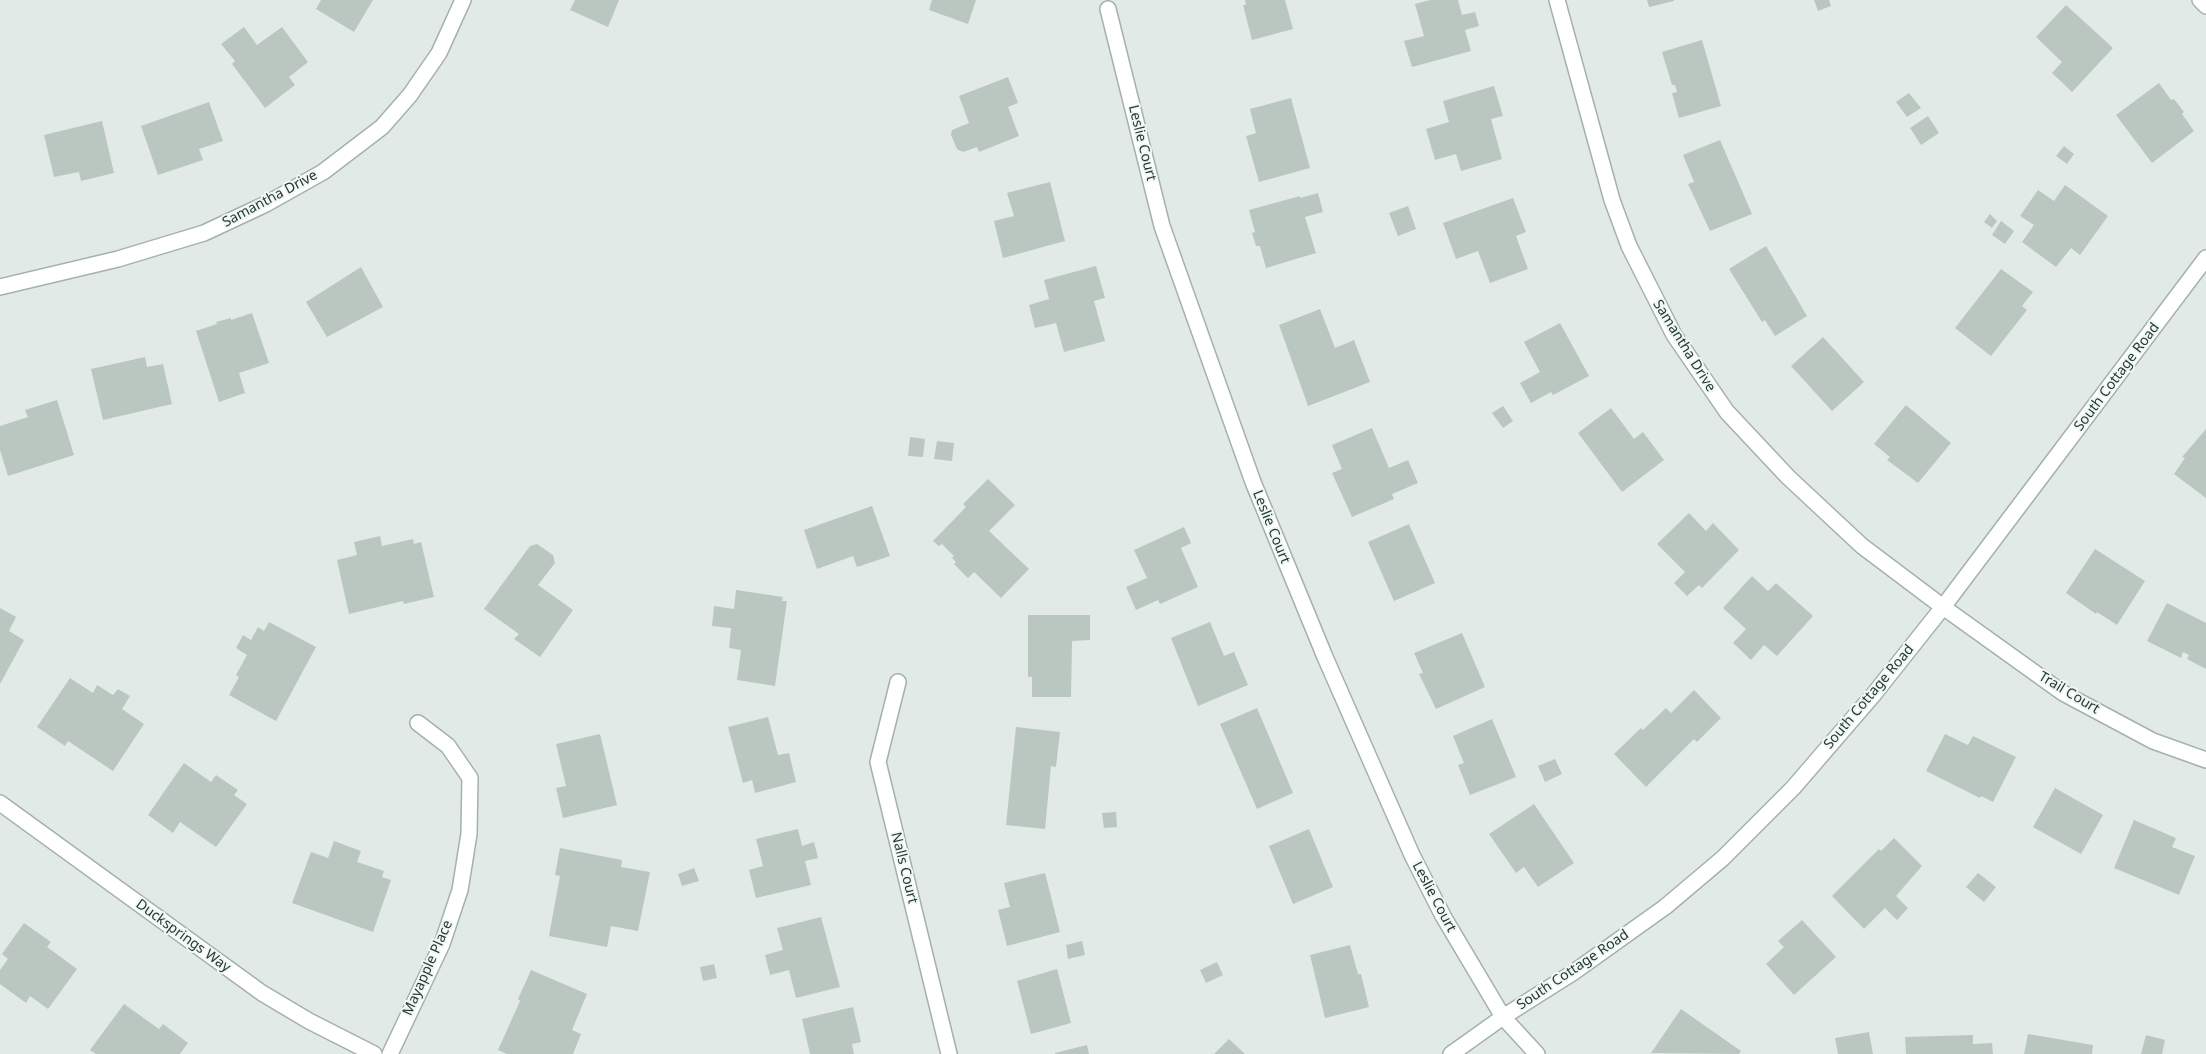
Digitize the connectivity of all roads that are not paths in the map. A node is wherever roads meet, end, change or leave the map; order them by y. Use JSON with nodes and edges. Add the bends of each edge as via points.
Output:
{"nodes":[{"id":1,"x":463,"y":0,"type":"edge"},
{"id":2,"x":1557,"y":0,"type":"edge"},
{"id":3,"x":2200,"y":0,"type":"edge"},
{"id":4,"x":2206,"y":6,"type":"edge"},
{"id":5,"x":1108,"y":10,"type":"dead end"},
{"id":6,"x":2206,"y":258,"type":"edge"},
{"id":7,"x":0,"y":287,"type":"edge"},
{"id":8,"x":1943,"y":607,"type":"junction"},
{"id":9,"x":898,"y":682,"type":"dead end"},
{"id":10,"x":418,"y":723,"type":"dead end"},
{"id":11,"x":2206,"y":760,"type":"edge"},
{"id":12,"x":0,"y":804,"type":"edge"},
{"id":13,"x":1503,"y":1017,"type":"junction"},
{"id":14,"x":374,"y":1054,"type":"edge"},
{"id":15,"x":390,"y":1054,"type":"edge"},
{"id":16,"x":949,"y":1054,"type":"edge"},
{"id":17,"x":1451,"y":1054,"type":"edge"},
{"id":18,"x":1537,"y":1054,"type":"edge"}],
"edges":[{"from":1,"to":7,"type":"street","name":"Samantha Drive","via":[[439,53],[410,95],[382,126],[322,172],[266,204],[204,233],[118,259]]},
{"from":2,"to":8,"type":"street","name":"Samantha Drive","via":[[1612,200],[1632,254],[1674,334],[1727,412],[1788,477],[1862,546]]},
{"from":3,"to":4,"type":"street"},
{"from":5,"to":13,"type":"street","name":"Leslie Court","via":[[1162,226],[1253,482],[1412,855],[1443,916]]},
{"from":6,"to":8,"type":"street","name":"South Cottage Road"},
{"from":8,"to":11,"type":"street","name":"Trail Court","via":[[2062,693],[2153,741]]},
{"from":8,"to":13,"type":"street","name":"South Cottage Road","via":[[1874,694],[1799,780],[1723,858],[1665,907],[1574,972]]},
{"from":9,"to":16,"type":"street","name":"Nalls Court","via":[[878,762]]},
{"from":10,"to":15,"type":"street","name":"Mayapple Place","via":[[448,746],[470,778],[469,834],[460,890],[442,944]]},
{"from":12,"to":14,"type":"street","name":"Ducksprings Way","via":[[262,993]]},
{"from":13,"to":17,"type":"street","name":"South Cottage Road"},
{"from":13,"to":18,"type":"street","name":"Leslie Court"}]}
